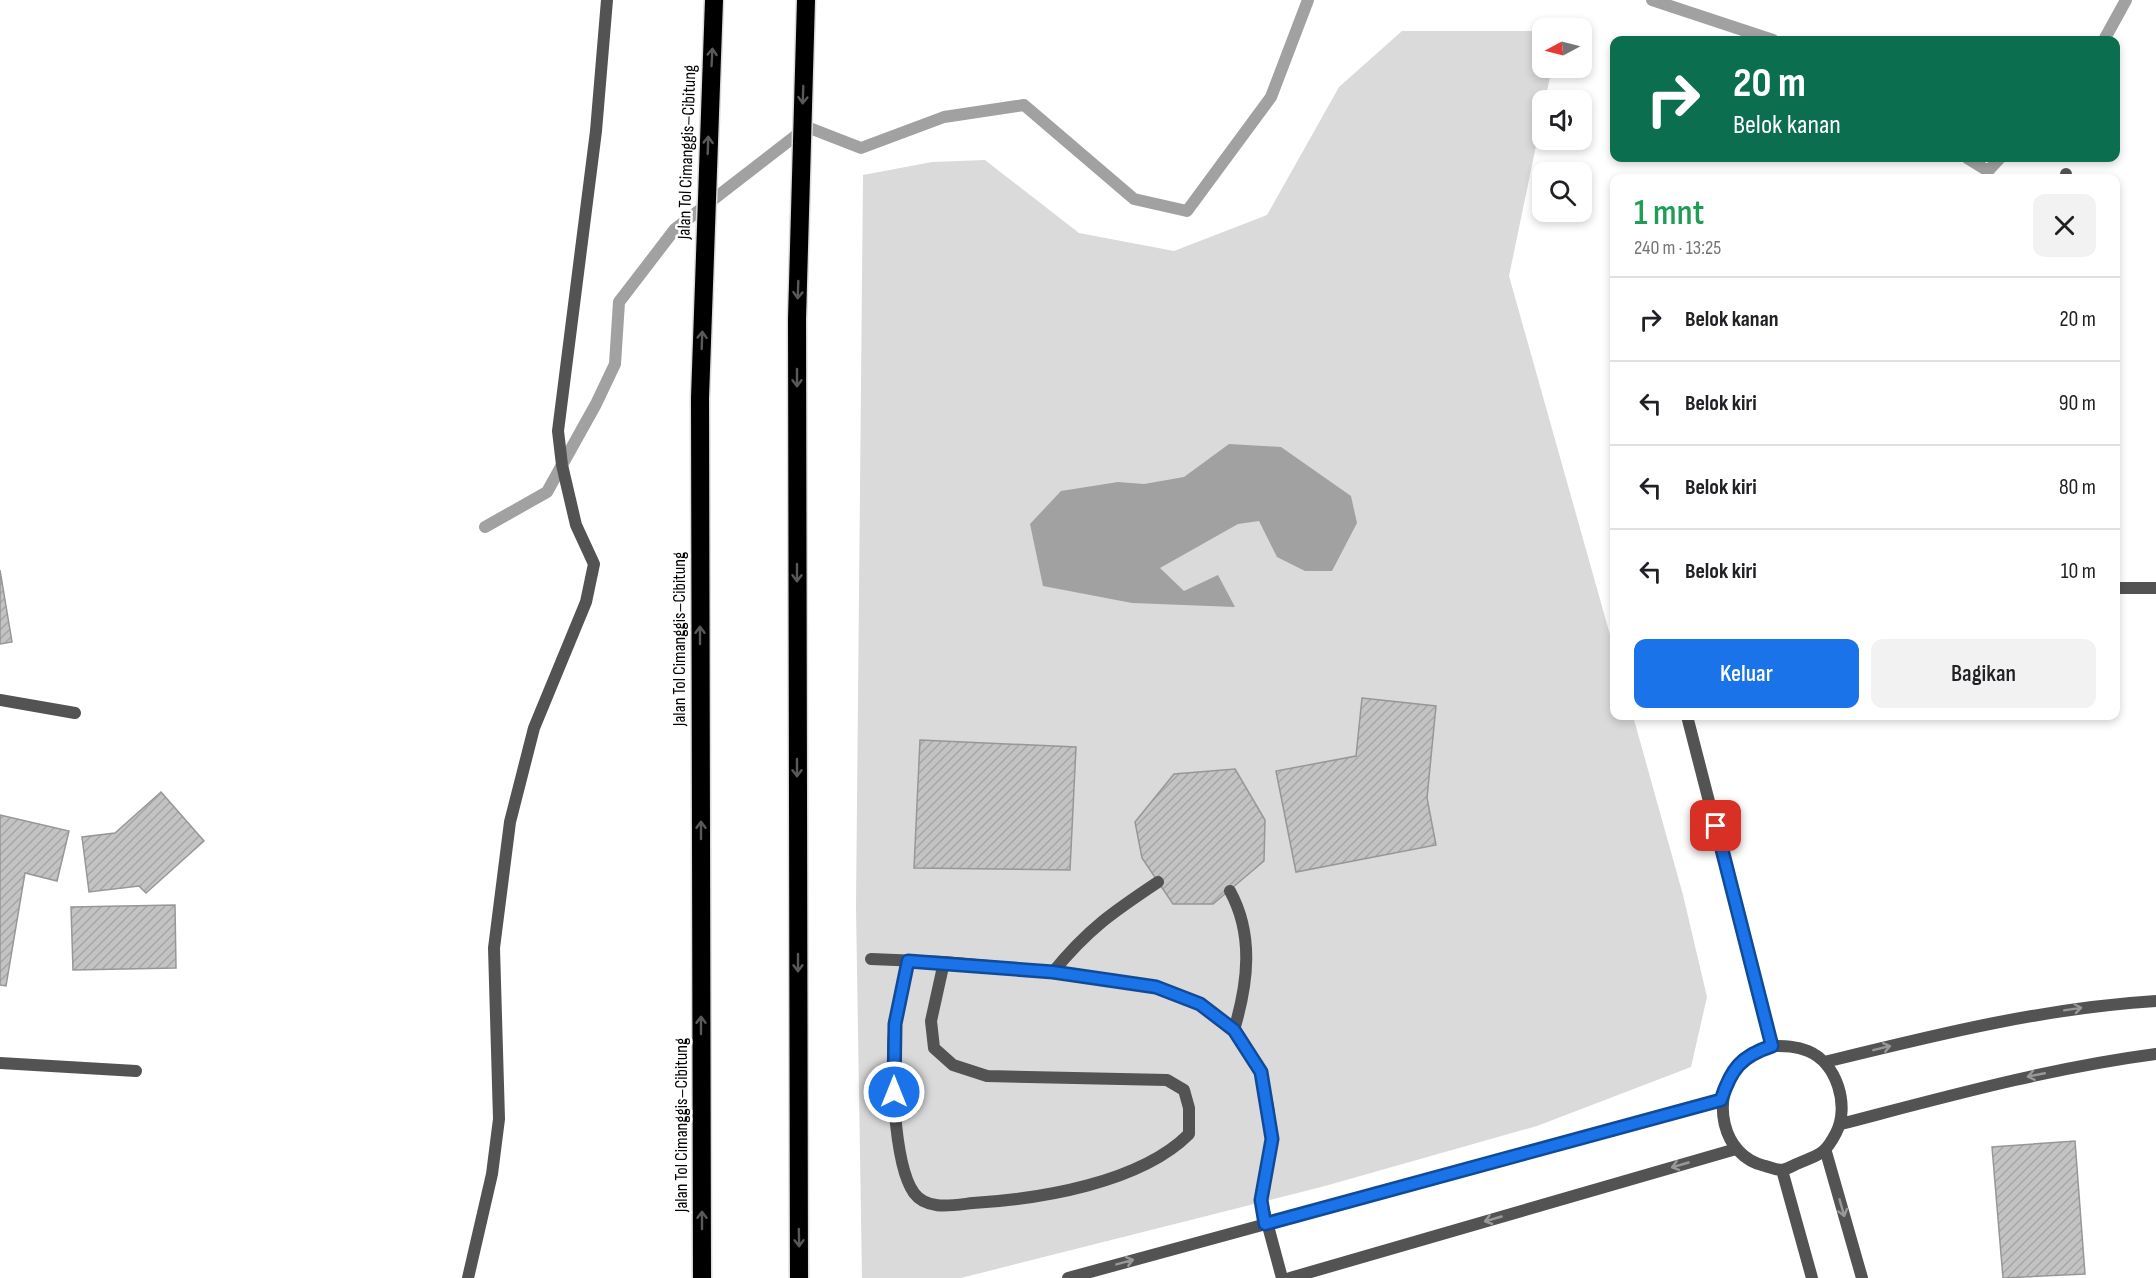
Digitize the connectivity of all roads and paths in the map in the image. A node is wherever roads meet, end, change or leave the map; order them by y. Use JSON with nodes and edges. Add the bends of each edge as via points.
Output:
{"nodes":[{"id":1,"x":607,"y":0,"type":"edge"},
{"id":2,"x":714,"y":0,"type":"edge"},
{"id":3,"x":806,"y":0,"type":"edge"},
{"id":4,"x":2120,"y":588,"type":"edge"},
{"id":5,"x":2156,"y":588,"type":"edge"},
{"id":6,"x":0,"y":700,"type":"edge"},
{"id":7,"x":75,"y":713,"type":"dead end"},
{"id":8,"x":1688,"y":720,"type":"edge"},
{"id":9,"x":1158,"y":882,"type":"dead end"},
{"id":10,"x":1230,"y":891,"type":"dead end"},
{"id":11,"x":872,"y":959,"type":"dead end"},
{"id":12,"x":908,"y":961,"type":"junction"},
{"id":13,"x":944,"y":962,"type":"junction"},
{"id":14,"x":1053,"y":972,"type":"junction"},
{"id":15,"x":2156,"y":1001,"type":"edge"},
{"id":16,"x":1234,"y":1030,"type":"junction"},
{"id":17,"x":1772,"y":1046,"type":"junction"},
{"id":18,"x":2156,"y":1054,"type":"edge"},
{"id":19,"x":1825,"y":1062,"type":"junction"},
{"id":20,"x":0,"y":1063,"type":"edge"},
{"id":21,"x":136,"y":1071,"type":"dead end"},
{"id":22,"x":1721,"y":1100,"type":"junction"},
{"id":23,"x":1841,"y":1124,"type":"junction"},
{"id":24,"x":1736,"y":1149,"type":"junction"},
{"id":25,"x":1826,"y":1152,"type":"junction"},
{"id":26,"x":1782,"y":1170,"type":"junction"},
{"id":27,"x":1265,"y":1224,"type":"junction"},
{"id":28,"x":468,"y":1278,"type":"edge"},
{"id":29,"x":702,"y":1278,"type":"edge"},
{"id":30,"x":799,"y":1278,"type":"edge"},
{"id":31,"x":1068,"y":1278,"type":"edge"},
{"id":32,"x":1282,"y":1278,"type":"edge"},
{"id":33,"x":1290,"y":1278,"type":"edge"},
{"id":34,"x":1812,"y":1278,"type":"edge"},
{"id":35,"x":1862,"y":1278,"type":"edge"}],
"edges":[{"from":1,"to":28,"type":"street","via":[[596,130],[558,431],[576,525],[594,564],[586,602],[534,728],[510,822],[494,948],[499,1119],[492,1174]]},
{"from":29,"to":2,"type":"highway","name":"Jalan Tol Cimanggis–Cibitung","one_way":true,"via":[[700,398]]},
{"from":3,"to":30,"type":"highway","one_way":true,"via":[[797,319]]},
{"from":4,"to":5,"type":"street"},
{"from":6,"to":7,"type":"street"},
{"from":8,"to":17,"type":"street"},
{"from":9,"to":14,"type":"street","via":[[1102,919]]},
{"from":10,"to":16,"type":"street","via":[[1240,910],[1247,964],[1244,999]]},
{"from":11,"to":12,"type":"street"},
{"from":12,"to":13,"type":"street"},
{"from":12,"to":13,"type":"street","via":[[895,1024],[894,1092],[902,1169],[915,1194],[934,1206],[1013,1201],[1080,1189],[1174,1149],[1189,1134],[1184,1090],[1167,1080],[987,1076],[953,1065],[934,1048],[930,1021]]},
{"from":13,"to":14,"type":"street"},
{"from":14,"to":16,"type":"street","via":[[1156,987],[1200,1004]]},
{"from":19,"to":15,"type":"street","one_way":true,"via":[[1989,1022],[2101,1004]]},
{"from":16,"to":27,"type":"street","via":[[1261,1072],[1268,1107],[1272,1139],[1261,1200]]},
{"from":17,"to":19,"type":"street","via":[[1791,1046]]},
{"from":17,"to":22,"type":"street","via":[[1753,1053],[1738,1065]]},
{"from":18,"to":23,"type":"street","one_way":true,"via":[[2005,1081]]},
{"from":19,"to":23,"type":"street","via":[[1841,1091]]},
{"from":20,"to":21,"type":"street"},
{"from":22,"to":24,"type":"street","via":[[1724,1126]]},
{"from":22,"to":27,"type":"street"},
{"from":23,"to":25,"type":"street"},
{"from":24,"to":26,"type":"street","via":[[1757,1164]]},
{"from":24,"to":33,"type":"street","one_way":true},
{"from":25,"to":26,"type":"street"},
{"from":25,"to":35,"type":"street","one_way":true},
{"from":26,"to":34,"type":"street"},
{"from":31,"to":27,"type":"street","one_way":true},
{"from":27,"to":32,"type":"street"}]}
